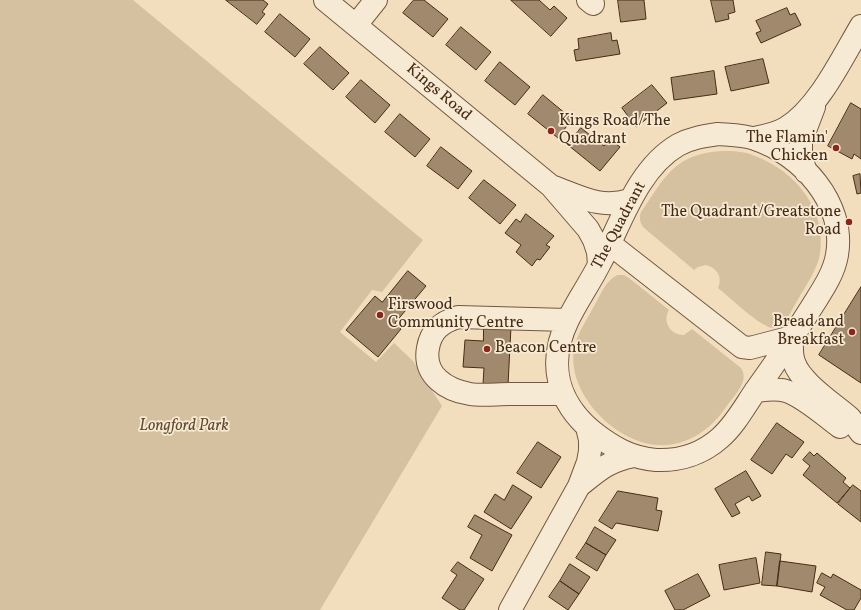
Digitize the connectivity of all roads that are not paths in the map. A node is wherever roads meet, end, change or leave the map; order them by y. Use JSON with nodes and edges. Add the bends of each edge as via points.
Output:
{"nodes":[{"id":1,"x":325,"y":0,"type":"edge"},
{"id":2,"x":376,"y":0,"type":"edge"},
{"id":3,"x":356,"y":25,"type":"junction"},
{"id":4,"x":861,"y":26,"type":"edge"},
{"id":5,"x":821,"y":91,"type":"junction"},
{"id":6,"x":754,"y":138,"type":"junction"},
{"id":7,"x":806,"y":172,"type":"junction"},
{"id":8,"x":551,"y":186,"type":"junction"},
{"id":9,"x":630,"y":200,"type":"junction"},
{"id":10,"x":610,"y":244,"type":"junction"},
{"id":11,"x":599,"y":265,"type":"junction"},
{"id":12,"x":568,"y":320,"type":"junction"},
{"id":13,"x":792,"y":337,"type":"junction"},
{"id":14,"x":755,"y":391,"type":"junction"},
{"id":15,"x":562,"y":394,"type":"junction"},
{"id":16,"x":587,"y":427,"type":"junction"},
{"id":17,"x":861,"y":433,"type":"edge"},
{"id":18,"x":861,"y":437,"type":"edge"},
{"id":19,"x":634,"y":456,"type":"junction"},
{"id":20,"x":579,"y":486,"type":"junction"},
{"id":21,"x":510,"y":610,"type":"edge"}],
"edges":[{"from":1,"to":3,"type":"street","name":"Kings Road"},
{"from":2,"to":3,"type":"street"},
{"from":3,"to":8,"type":"street","name":"Kings Road"},
{"from":4,"to":5,"type":"street"},
{"from":5,"to":6,"type":"street","via":[[810,108],[795,122],[777,132]]},
{"from":5,"to":7,"type":"street","via":[[801,141],[801,157]]},
{"from":6,"to":7,"type":"street","name":"The Quadrant","via":[[783,152]]},
{"from":6,"to":9,"type":"street","name":"The Quadrant","via":[[735,135],[702,136],[678,145],[657,163]]},
{"from":7,"to":13,"type":"street","name":"The Quadrant","via":[[818,184],[833,212],[838,241],[837,255],[833,270]]},
{"from":8,"to":9,"type":"street","name":"Kings Road","via":[[602,204]]},
{"from":8,"to":11,"type":"street","name":"Kings Road","via":[[588,229],[598,252]]},
{"from":9,"to":10,"type":"street","name":"The Quadrant"},
{"from":10,"to":11,"type":"street","name":"The Quadrant"},
{"from":10,"to":13,"type":"street","via":[[742,347],[750,348]]},
{"from":11,"to":12,"type":"street","name":"The Quadrant"},
{"from":12,"to":15,"type":"street","name":"The Quadrant","via":[[560,339],[557,360]]},
{"from":12,"to":15,"type":"street","via":[[458,317],[437,328],[427,350],[432,373],[453,390],[471,394]]},
{"from":13,"to":14,"type":"street","name":"The Quadrant"},
{"from":13,"to":17,"type":"street","via":[[794,362],[806,381],[851,420]]},
{"from":14,"to":18,"type":"street","via":[[785,390],[845,430]]},
{"from":14,"to":19,"type":"street","name":"The Quadrant","via":[[726,432],[706,448],[671,460],[652,460]]},
{"from":15,"to":16,"type":"street","name":"The Quadrant"},
{"from":16,"to":19,"type":"street","name":"The Quadrant","via":[[609,444]]},
{"from":16,"to":20,"type":"street","via":[[590,451]]},
{"from":19,"to":20,"type":"street","via":[[606,465]]},
{"from":20,"to":21,"type":"street"}]}
